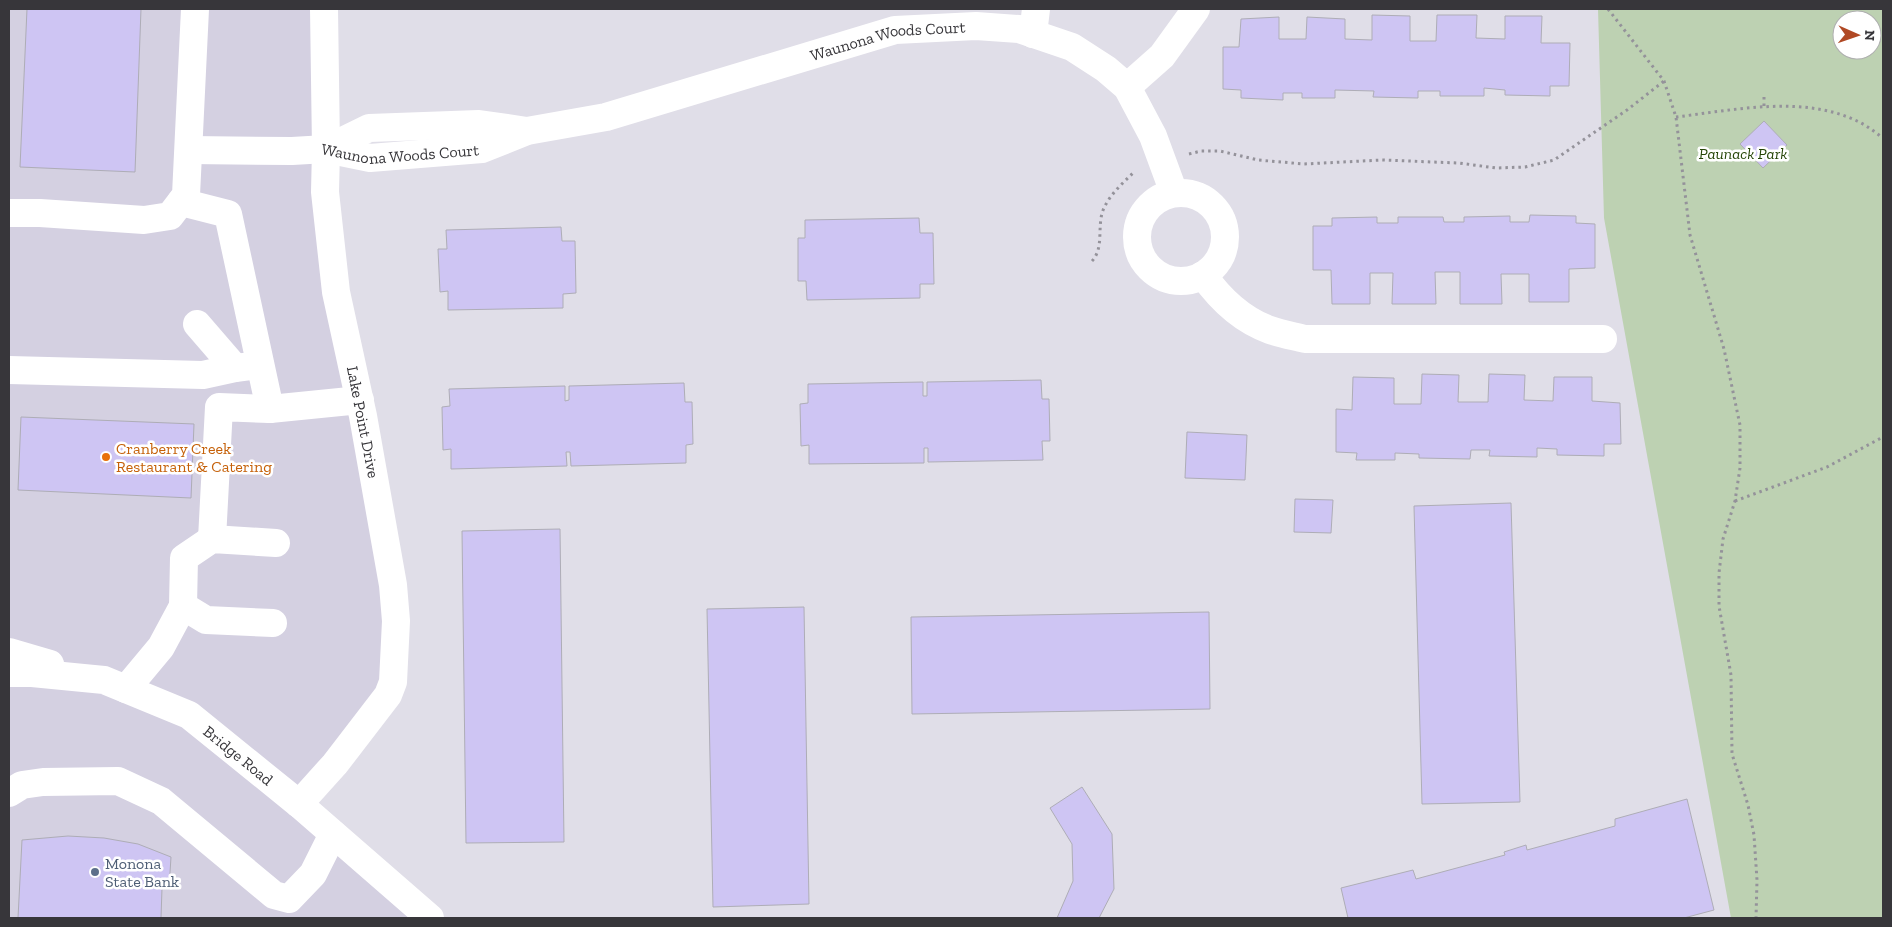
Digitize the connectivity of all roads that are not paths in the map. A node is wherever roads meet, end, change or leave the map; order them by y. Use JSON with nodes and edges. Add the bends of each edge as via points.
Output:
{"nodes":[{"id":1,"x":195,"y":9,"type":"edge"},
{"id":2,"x":324,"y":9,"type":"edge"},
{"id":3,"x":1196,"y":9,"type":"edge"},
{"id":4,"x":1035,"y":22,"type":"edge"},
{"id":5,"x":1127,"y":87,"type":"junction"},
{"id":6,"x":326,"y":149,"type":"junction"},
{"id":7,"x":189,"y":150,"type":"junction"},
{"id":8,"x":1174,"y":193,"type":"junction"},
{"id":9,"x":180,"y":202,"type":"junction"},
{"id":10,"x":9,"y":213,"type":"edge"},
{"id":11,"x":1204,"y":275,"type":"junction"},
{"id":12,"x":197,"y":324,"type":"dead end"},
{"id":13,"x":1603,"y":339,"type":"dead end"},
{"id":14,"x":248,"y":366,"type":"junction"},
{"id":15,"x":9,"y":370,"type":"edge"},
{"id":16,"x":360,"y":400,"type":"junction"},
{"id":17,"x":270,"y":409,"type":"junction"},
{"id":18,"x":212,"y":539,"type":"junction"},
{"id":19,"x":276,"y":543,"type":"dead end"},
{"id":20,"x":183,"y":606,"type":"junction"},
{"id":21,"x":273,"y":623,"type":"dead end"},
{"id":22,"x":9,"y":652,"type":"edge"},
{"id":23,"x":9,"y":672,"type":"edge"},
{"id":24,"x":115,"y":685,"type":"junction"},
{"id":25,"x":9,"y":793,"type":"edge"},
{"id":26,"x":299,"y":804,"type":"junction"},
{"id":27,"x":333,"y":834,"type":"junction"},
{"id":28,"x":281,"y":908,"type":"edge"},
{"id":29,"x":430,"y":918,"type":"edge"}],
"edges":[{"from":1,"to":7,"type":"street"},
{"from":2,"to":6,"type":"street","name":"Lake Point Drive"},
{"from":3,"to":5,"type":"street","via":[[1162,56]]},
{"from":4,"to":5,"type":"street","name":"Waunona Woods Court","via":[[1106,69]]},
{"from":4,"to":6,"type":"street","name":"Waunona Woods Court","via":[[1018,29],[976,26],[894,30],[606,117],[527,131],[482,149],[370,158]]},
{"from":5,"to":8,"type":"street","name":"Waunona Woods Court","via":[[1153,136]]},
{"from":6,"to":7,"type":"street","name":"Waunona Woods Court"},
{"from":6,"to":16,"type":"street","name":"Lake Point Drive","via":[[326,192],[336,292]]},
{"from":7,"to":9,"type":"street","via":[[186,195]]},
{"from":8,"to":11,"type":"street","via":[[1189,193],[1203,198],[1215,208],[1222,222],[1226,236],[1222,252]]},
{"from":8,"to":11,"type":"street","via":[[1160,197],[1141,217],[1137,244],[1150,269],[1162,277],[1183,281]]},
{"from":9,"to":10,"type":"street","via":[[170,216],[144,220],[40,212]]},
{"from":9,"to":14,"type":"street","via":[[228,214]]},
{"from":11,"to":13,"type":"street","via":[[1214,291],[1237,313],[1269,330],[1304,339]]},
{"from":12,"to":14,"type":"street"},
{"from":14,"to":15,"type":"street","via":[[203,375]]},
{"from":14,"to":17,"type":"street"},
{"from":16,"to":17,"type":"street"},
{"from":16,"to":26,"type":"street","name":"Lake Point Drive","via":[[393,585],[396,621],[392,682],[388,695],[335,764]]},
{"from":17,"to":18,"type":"street","via":[[219,406]]},
{"from":18,"to":19,"type":"street"},
{"from":18,"to":20,"type":"street","via":[[184,558]]},
{"from":20,"to":21,"type":"street","via":[[206,620]]},
{"from":20,"to":24,"type":"street","via":[[161,647]]},
{"from":22,"to":24,"type":"street"},
{"from":23,"to":24,"type":"street","name":"Bridge Road"},
{"from":24,"to":26,"type":"street","name":"Bridge Road","via":[[189,715]]},
{"from":25,"to":28,"type":"street","via":[[22,785],[43,782],[118,782],[161,801],[274,895]]},
{"from":26,"to":27,"type":"street","name":"Bridge Road"},
{"from":27,"to":28,"type":"street","via":[[313,874]]},
{"from":27,"to":29,"type":"street","name":"Bridge Road"}]}
